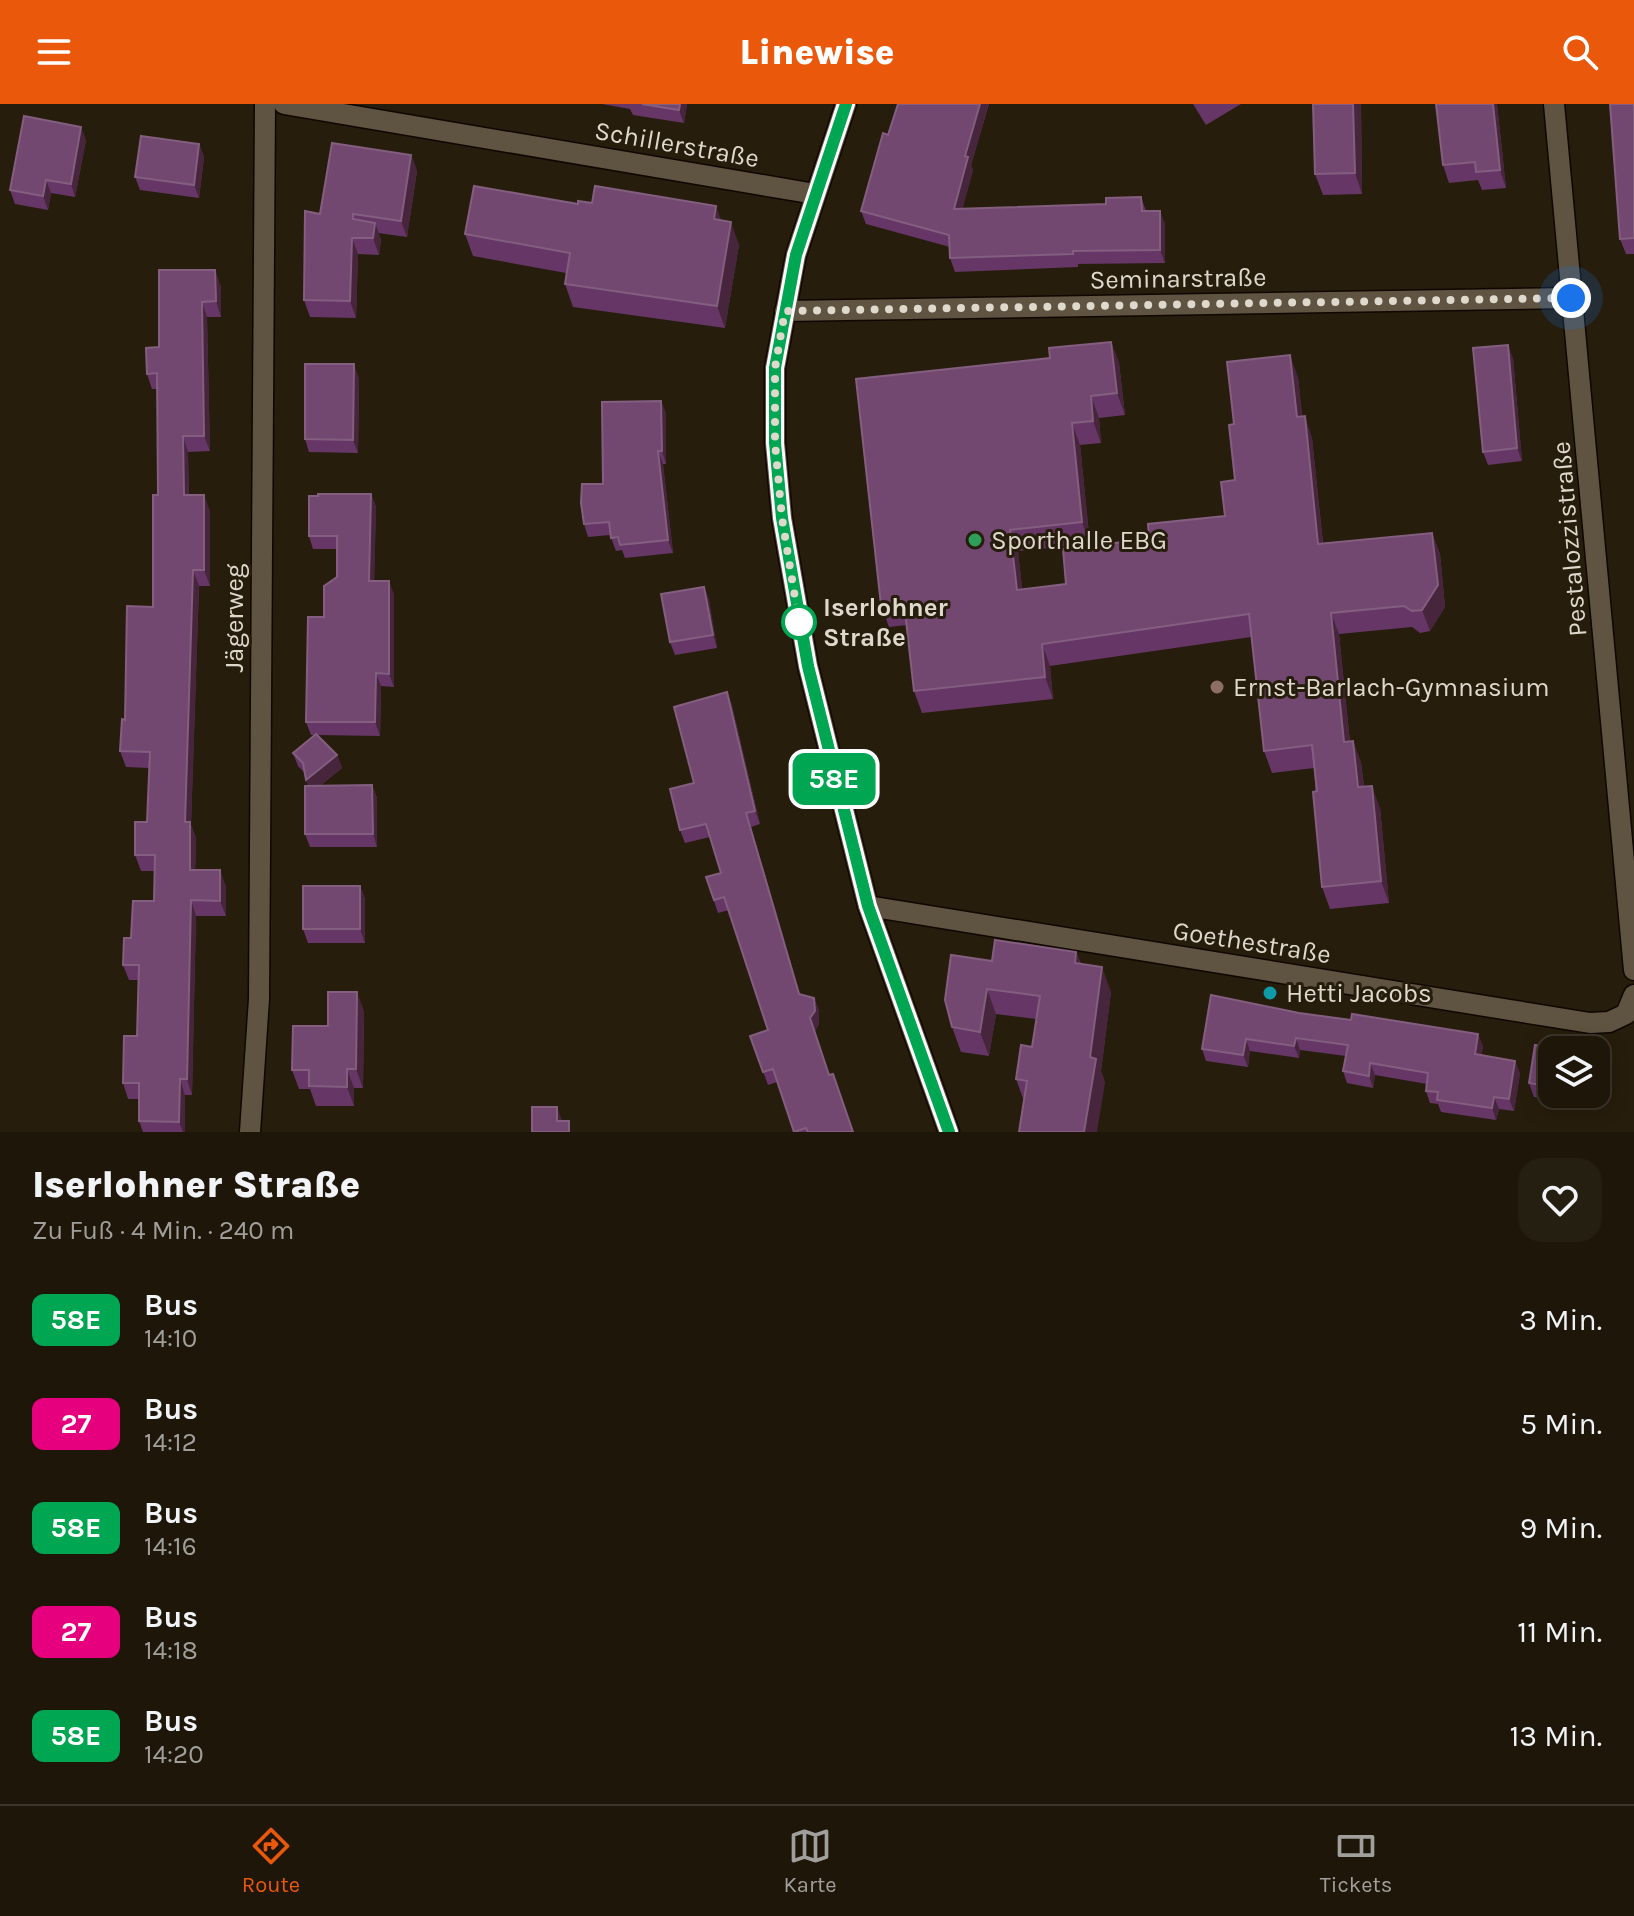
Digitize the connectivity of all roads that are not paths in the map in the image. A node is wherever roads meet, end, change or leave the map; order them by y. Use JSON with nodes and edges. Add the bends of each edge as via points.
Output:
{"nodes":[{"id":1,"x":265,"y":104,"type":"edge"},
{"id":2,"x":846,"y":104,"type":"edge"},
{"id":3,"x":1554,"y":104,"type":"edge"},
{"id":4,"x":291,"y":105,"type":"edge"},
{"id":5,"x":815,"y":194,"type":"junction"},
{"id":6,"x":1571,"y":298,"type":"junction"},
{"id":7,"x":785,"y":311,"type":"junction"},
{"id":8,"x":868,"y":906,"type":"junction"},
{"id":9,"x":1634,"y":970,"type":"edge"},
{"id":10,"x":1634,"y":995,"type":"edge"},
{"id":11,"x":250,"y":1132,"type":"edge"},
{"id":12,"x":949,"y":1132,"type":"edge"}],
"edges":[{"from":1,"to":11,"type":"street","name":"Jägerweg","via":[[259,999]]},
{"from":2,"to":5,"type":"street"},
{"from":3,"to":6,"type":"street","name":"Pestalozzistraße"},
{"from":4,"to":5,"type":"street","name":"Schillerstraße"},
{"from":5,"to":7,"type":"street"},
{"from":6,"to":7,"type":"street","name":"Seminarstraße"},
{"from":6,"to":9,"type":"street","name":"Pestalozzistraße"},
{"from":7,"to":8,"type":"street","via":[[775,368],[782,518],[808,666]]},
{"from":8,"to":10,"type":"street","name":"Goethestraße","via":[[1590,1023],[1626,1014]]},
{"from":8,"to":12,"type":"street"}]}
